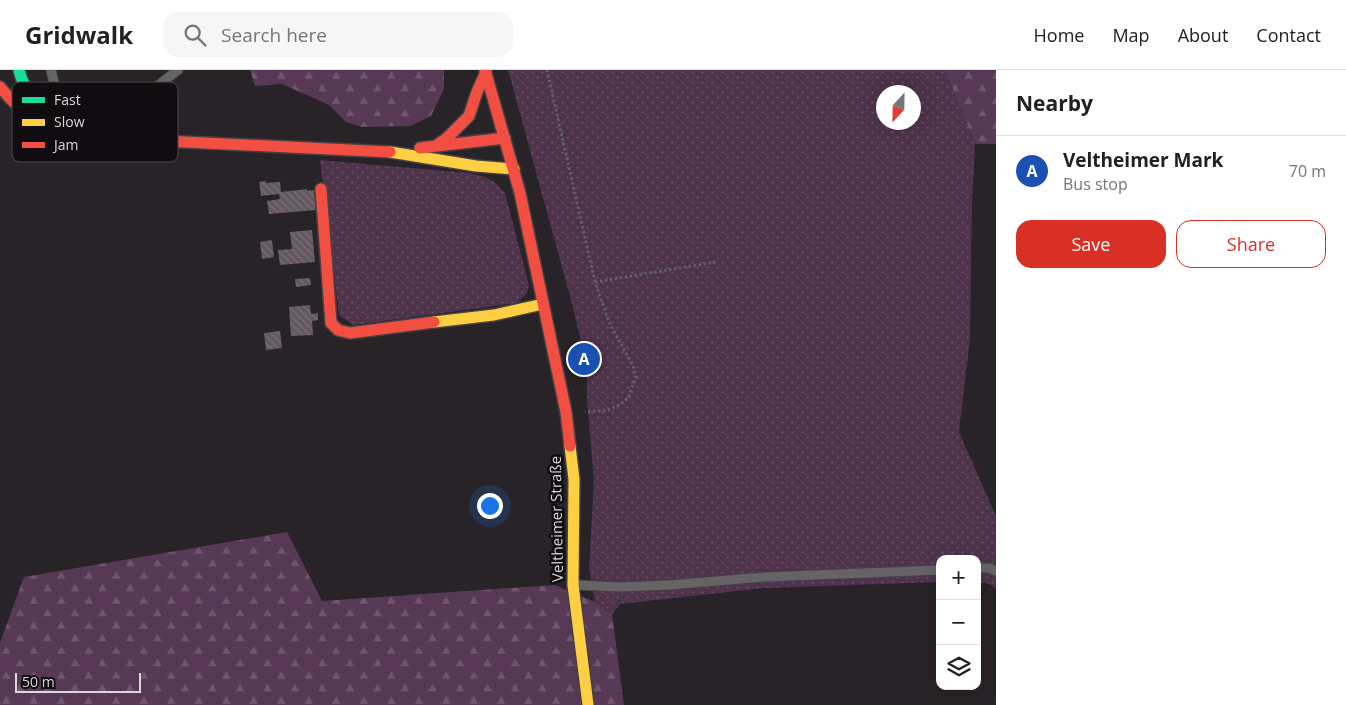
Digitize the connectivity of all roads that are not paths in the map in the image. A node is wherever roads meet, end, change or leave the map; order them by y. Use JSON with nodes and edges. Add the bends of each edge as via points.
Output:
{"nodes":[{"id":1,"x":18,"y":70,"type":"edge"},
{"id":2,"x":178,"y":70,"type":"edge"},
{"id":3,"x":486,"y":71,"type":"edge"},
{"id":4,"x":23,"y":82,"type":"edge"},
{"id":5,"x":163,"y":82,"type":"edge"},
{"id":6,"x":0,"y":87,"type":"edge"},
{"id":7,"x":12,"y":100,"type":"edge"},
{"id":8,"x":505,"y":138,"type":"junction"},
{"id":9,"x":178,"y":141,"type":"edge"},
{"id":10,"x":437,"y":145,"type":"junction"},
{"id":11,"x":392,"y":152,"type":"junction"},
{"id":12,"x":514,"y":169,"type":"junction"},
{"id":13,"x":321,"y":189,"type":"dead end"},
{"id":14,"x":544,"y":304,"type":"junction"},
{"id":15,"x":981,"y":568,"type":"edge"},
{"id":16,"x":936,"y":570,"type":"edge"},
{"id":17,"x":996,"y":571,"type":"edge"},
{"id":18,"x":573,"y":585,"type":"junction"},
{"id":19,"x":588,"y":705,"type":"edge"}],
"edges":[{"from":1,"to":4,"type":"main road"},
{"from":2,"to":5,"type":"lane"},
{"from":3,"to":8,"type":"main road","name":"Veltheimer Straße"},
{"from":3,"to":10,"type":"main road","via":[[469,116]]},
{"from":6,"to":7,"type":"main road"},
{"from":8,"to":10,"type":"main road"},
{"from":8,"to":12,"type":"main road","name":"Veltheimer Straße"},
{"from":9,"to":11,"type":"main road"},
{"from":10,"to":11,"type":"main road"},
{"from":11,"to":12,"type":"main road"},
{"from":12,"to":14,"type":"main road","name":"Veltheimer Straße"},
{"from":13,"to":14,"type":"main road","via":[[331,323],[338,330],[350,333],[494,315]]},
{"from":14,"to":18,"type":"main road","name":"Veltheimer Straße","via":[[567,415],[574,479]]},
{"from":15,"to":17,"type":"lane"},
{"from":16,"to":18,"type":"lane","via":[[765,577],[668,585]]},
{"from":18,"to":19,"type":"main road","name":"Veltheimer Straße"}]}
